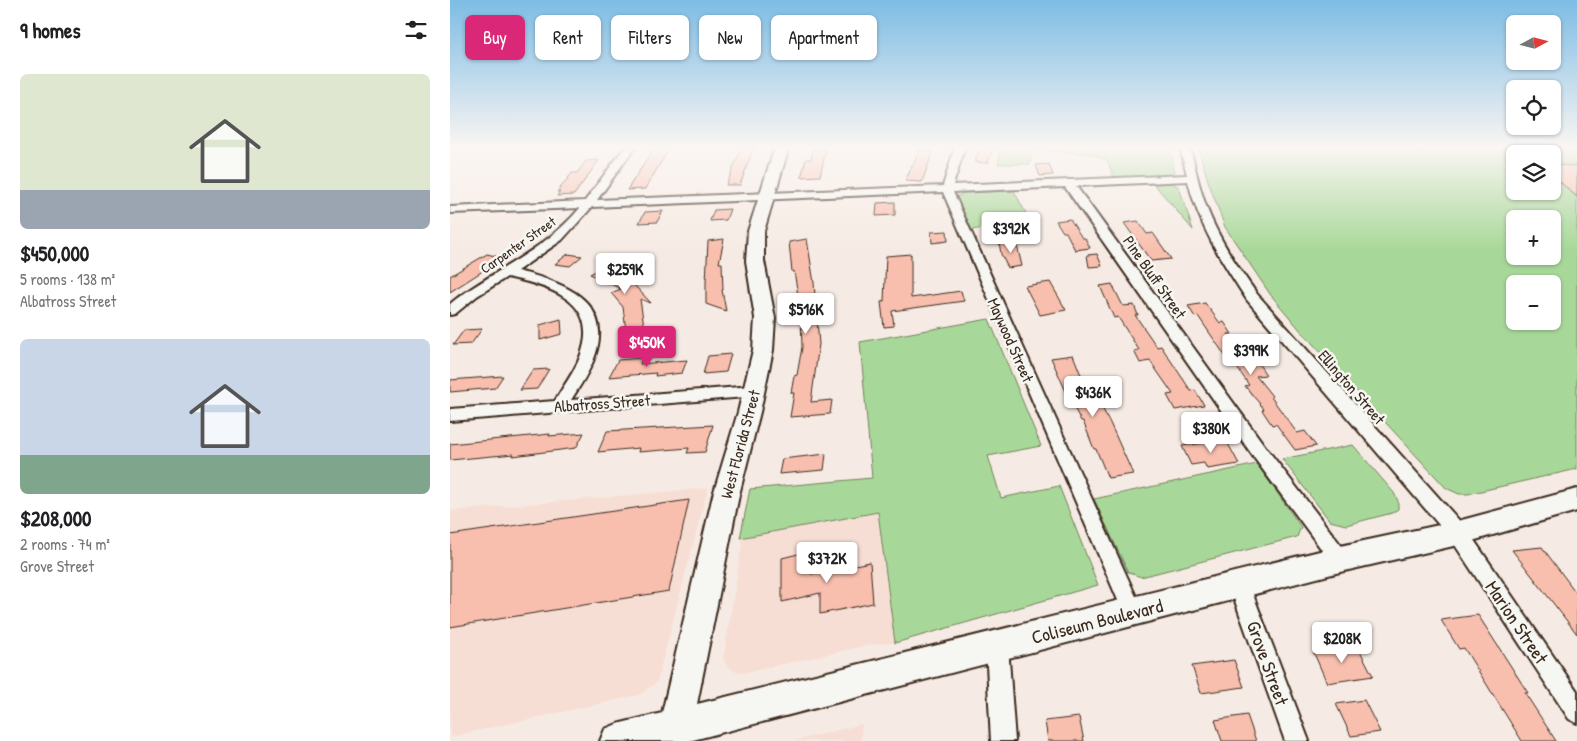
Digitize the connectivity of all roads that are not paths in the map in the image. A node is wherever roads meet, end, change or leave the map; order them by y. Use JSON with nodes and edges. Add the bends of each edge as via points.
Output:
{"nodes":[{"id":1,"x":603,"y":182,"type":"edge"},
{"id":2,"x":770,"y":182,"type":"edge"},
{"id":3,"x":949,"y":182,"type":"edge"},
{"id":4,"x":1104,"y":182,"type":"edge"},
{"id":5,"x":1194,"y":182,"type":"edge"},
{"id":6,"x":1068,"y":183,"type":"junction"},
{"id":7,"x":947,"y":189,"type":"junction"},
{"id":8,"x":766,"y":195,"type":"junction"},
{"id":9,"x":587,"y":203,"type":"junction"},
{"id":10,"x":450,"y":210,"type":"edge"},
{"id":11,"x":504,"y":272,"type":"junction"},
{"id":12,"x":450,"y":312,"type":"edge"},
{"id":13,"x":754,"y":392,"type":"junction"},
{"id":14,"x":560,"y":406,"type":"junction"},
{"id":15,"x":450,"y":415,"type":"edge"},
{"id":16,"x":1577,"y":500,"type":"edge"},
{"id":17,"x":1458,"y":533,"type":"junction"},
{"id":18,"x":1340,"y":559,"type":"junction"},
{"id":19,"x":1239,"y":584,"type":"junction"},
{"id":20,"x":1132,"y":612,"type":"junction"},
{"id":21,"x":997,"y":646,"type":"junction"},
{"id":22,"x":1577,"y":711,"type":"edge"},
{"id":23,"x":674,"y":734,"type":"edge"},
{"id":24,"x":617,"y":741,"type":"edge"},
{"id":25,"x":1003,"y":741,"type":"edge"},
{"id":26,"x":1297,"y":741,"type":"edge"}],
"edges":[{"from":1,"to":9,"type":"street","name":"Carpenter Street"},
{"from":2,"to":8,"type":"main road","name":"West Florida Street"},
{"from":3,"to":7,"type":"street"},
{"from":4,"to":6,"type":"street"},
{"from":5,"to":17,"type":"street","name":"Ellington Street","via":[[1212,233],[1252,297]]},
{"from":6,"to":7,"type":"street"},
{"from":6,"to":18,"type":"street","name":"Pine Bluff Street","via":[[1260,454]]},
{"from":7,"to":8,"type":"street"},
{"from":7,"to":20,"type":"street","name":"Maywood Street"},
{"from":8,"to":9,"type":"street"},
{"from":8,"to":13,"type":"main road","name":"West Florida Street","via":[[755,241],[755,261],[765,318],[763,350]]},
{"from":9,"to":10,"type":"street"},
{"from":9,"to":11,"type":"street","name":"Carpenter Street","via":[[570,228]]},
{"from":11,"to":12,"type":"street","name":"Carpenter Street"},
{"from":11,"to":14,"type":"street","via":[[547,282],[576,296],[590,317],[592,337],[588,355]]},
{"from":13,"to":14,"type":"street","name":"Albatross Street"},
{"from":13,"to":23,"type":"main road","name":"West Florida Street","via":[[726,495]]},
{"from":14,"to":15,"type":"street","name":"Albatross Street"},
{"from":16,"to":17,"type":"main road","name":"Coliseum Boulevard"},
{"from":17,"to":18,"type":"main road","name":"Coliseum Boulevard"},
{"from":17,"to":22,"type":"street","name":"Marion Street"},
{"from":18,"to":19,"type":"main road","name":"Coliseum Boulevard"},
{"from":19,"to":20,"type":"main road","name":"Coliseum Boulevard"},
{"from":19,"to":26,"type":"street","name":"Grove Street"},
{"from":20,"to":21,"type":"main road","name":"Coliseum Boulevard"},
{"from":21,"to":23,"type":"main road","name":"Coliseum Boulevard","via":[[841,684]]},
{"from":21,"to":25,"type":"street"},
{"from":23,"to":24,"type":"main road","name":"Coliseum Boulevard"}]}
